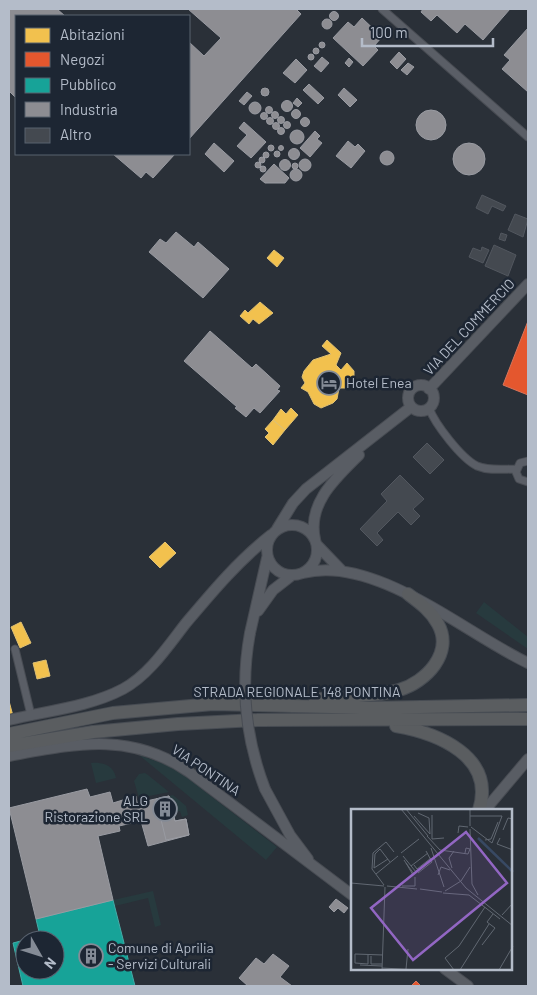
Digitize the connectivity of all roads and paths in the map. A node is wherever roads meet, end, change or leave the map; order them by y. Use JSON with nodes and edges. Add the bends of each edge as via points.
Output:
{"nodes":[{"id":1,"x":382,"y":9,"type":"edge"},
{"id":2,"x":528,"y":136,"type":"edge"},
{"id":3,"x":528,"y":284,"type":"edge"},
{"id":4,"x":429,"y":389,"type":"junction"},
{"id":5,"x":412,"y":407,"type":"junction"},
{"id":6,"x":429,"y":408,"type":"junction"},
{"id":7,"x":385,"y":428,"type":"junction"},
{"id":8,"x":528,"y":461,"type":"edge"},
{"id":9,"x":516,"y":469,"type":"junction"},
{"id":10,"x":528,"y":482,"type":"edge"},
{"id":11,"x":274,"y":532,"type":"junction"},
{"id":12,"x":316,"y":543,"type":"junction"},
{"id":13,"x":267,"y":558,"type":"junction"},
{"id":14,"x":341,"y":570,"type":"junction"},
{"id":15,"x":303,"y":573,"type":"junction"},
{"id":16,"x":290,"y":576,"type":"junction"},
{"id":17,"x":408,"y":594,"type":"junction"},
{"id":18,"x":250,"y":632,"type":"junction"},
{"id":19,"x":15,"y":649,"type":"dead end"},
{"id":20,"x":528,"y":663,"type":"edge"},
{"id":21,"x":293,"y":704,"type":"junction"},
{"id":22,"x":528,"y":705,"type":"edge"},
{"id":23,"x":31,"y":715,"type":"junction"},
{"id":24,"x":528,"y":719,"type":"edge"},
{"id":25,"x":9,"y":720,"type":"edge"},
{"id":26,"x":346,"y":721,"type":"junction"},
{"id":27,"x":9,"y":734,"type":"edge"},
{"id":28,"x":9,"y":746,"type":"edge"},
{"id":29,"x":9,"y":756,"type":"edge"},
{"id":30,"x":528,"y":759,"type":"edge"},
{"id":31,"x":479,"y":809,"type":"edge"},
{"id":32,"x":486,"y":809,"type":"edge"},
{"id":33,"x":312,"y":864,"type":"junction"},
{"id":34,"x":350,"y":892,"type":"edge"},
{"id":35,"x":447,"y":970,"type":"edge"},
{"id":36,"x":468,"y":986,"type":"edge"}],
"edges":[{"from":1,"to":2,"type":"street"},
{"from":3,"to":4,"type":"street","name":"VIA DEL COMMERCIO"},
{"from":4,"to":5,"type":"street","via":[[420,386],[412,389],[408,396]]},
{"from":4,"to":6,"type":"street","via":[[433,398]]},
{"from":5,"to":6,"type":"street","via":[[418,411]]},
{"from":5,"to":7,"type":"street"},
{"from":6,"to":9,"type":"street","via":[[436,422],[474,464],[494,469]]},
{"from":7,"to":11,"type":"street","via":[[306,489]]},
{"from":7,"to":12,"type":"street","via":[[319,500],[313,520]]},
{"from":8,"to":9,"type":"street","via":[[520,463]]},
{"from":9,"to":10,"type":"street","via":[[519,479]]},
{"from":11,"to":12,"type":"street","via":[[287,525],[297,525],[306,529]]},
{"from":11,"to":13,"type":"street","via":[[266,550]]},
{"from":11,"to":23,"type":"street","via":[[229,572],[134,682],[105,697]]},
{"from":12,"to":14,"type":"street"},
{"from":12,"to":15,"type":"street","via":[[314,564]]},
{"from":13,"to":16,"type":"street","via":[[276,571]]},
{"from":13,"to":18,"type":"street"},
{"from":14,"to":15,"type":"street"},
{"from":14,"to":17,"type":"street"},
{"from":15,"to":16,"type":"street"},
{"from":16,"to":18,"type":"street","via":[[266,597]]},
{"from":17,"to":20,"type":"street"},
{"from":17,"to":21,"type":"highway","via":[[427,609],[442,634],[441,654],[428,673],[417,682],[395,691]]},
{"from":18,"to":33,"type":"street","bridge":true,"via":[[245,711],[254,758],[265,789],[290,834]]},
{"from":19,"to":23,"type":"street"},
{"from":21,"to":22,"type":"highway","name":"STRADA REGIONALE 148 PONTINA","via":[[370,708]]},
{"from":21,"to":27,"type":"highway","name":"STRADA REGIONALE 148 PONTINA","via":[[213,704],[113,713]]},
{"from":23,"to":25,"type":"street"},
{"from":24,"to":26,"type":"highway","name":"STRADA REGIONALE 148 PONTINA"},
{"from":26,"to":28,"type":"highway","name":"STRADA REGIONALE 148 PONTINA","via":[[258,720],[178,724],[93,732]]},
{"from":26,"to":31,"type":"highway","via":[[413,729],[448,743],[472,763],[479,776],[482,790]]},
{"from":29,"to":33,"type":"street","name":"VIA PONTINA","via":[[94,743],[128,746],[154,753],[189,772]]},
{"from":30,"to":32,"type":"street"},
{"from":33,"to":34,"type":"street","name":"VIA PONTINA"},
{"from":35,"to":36,"type":"street"}]}
